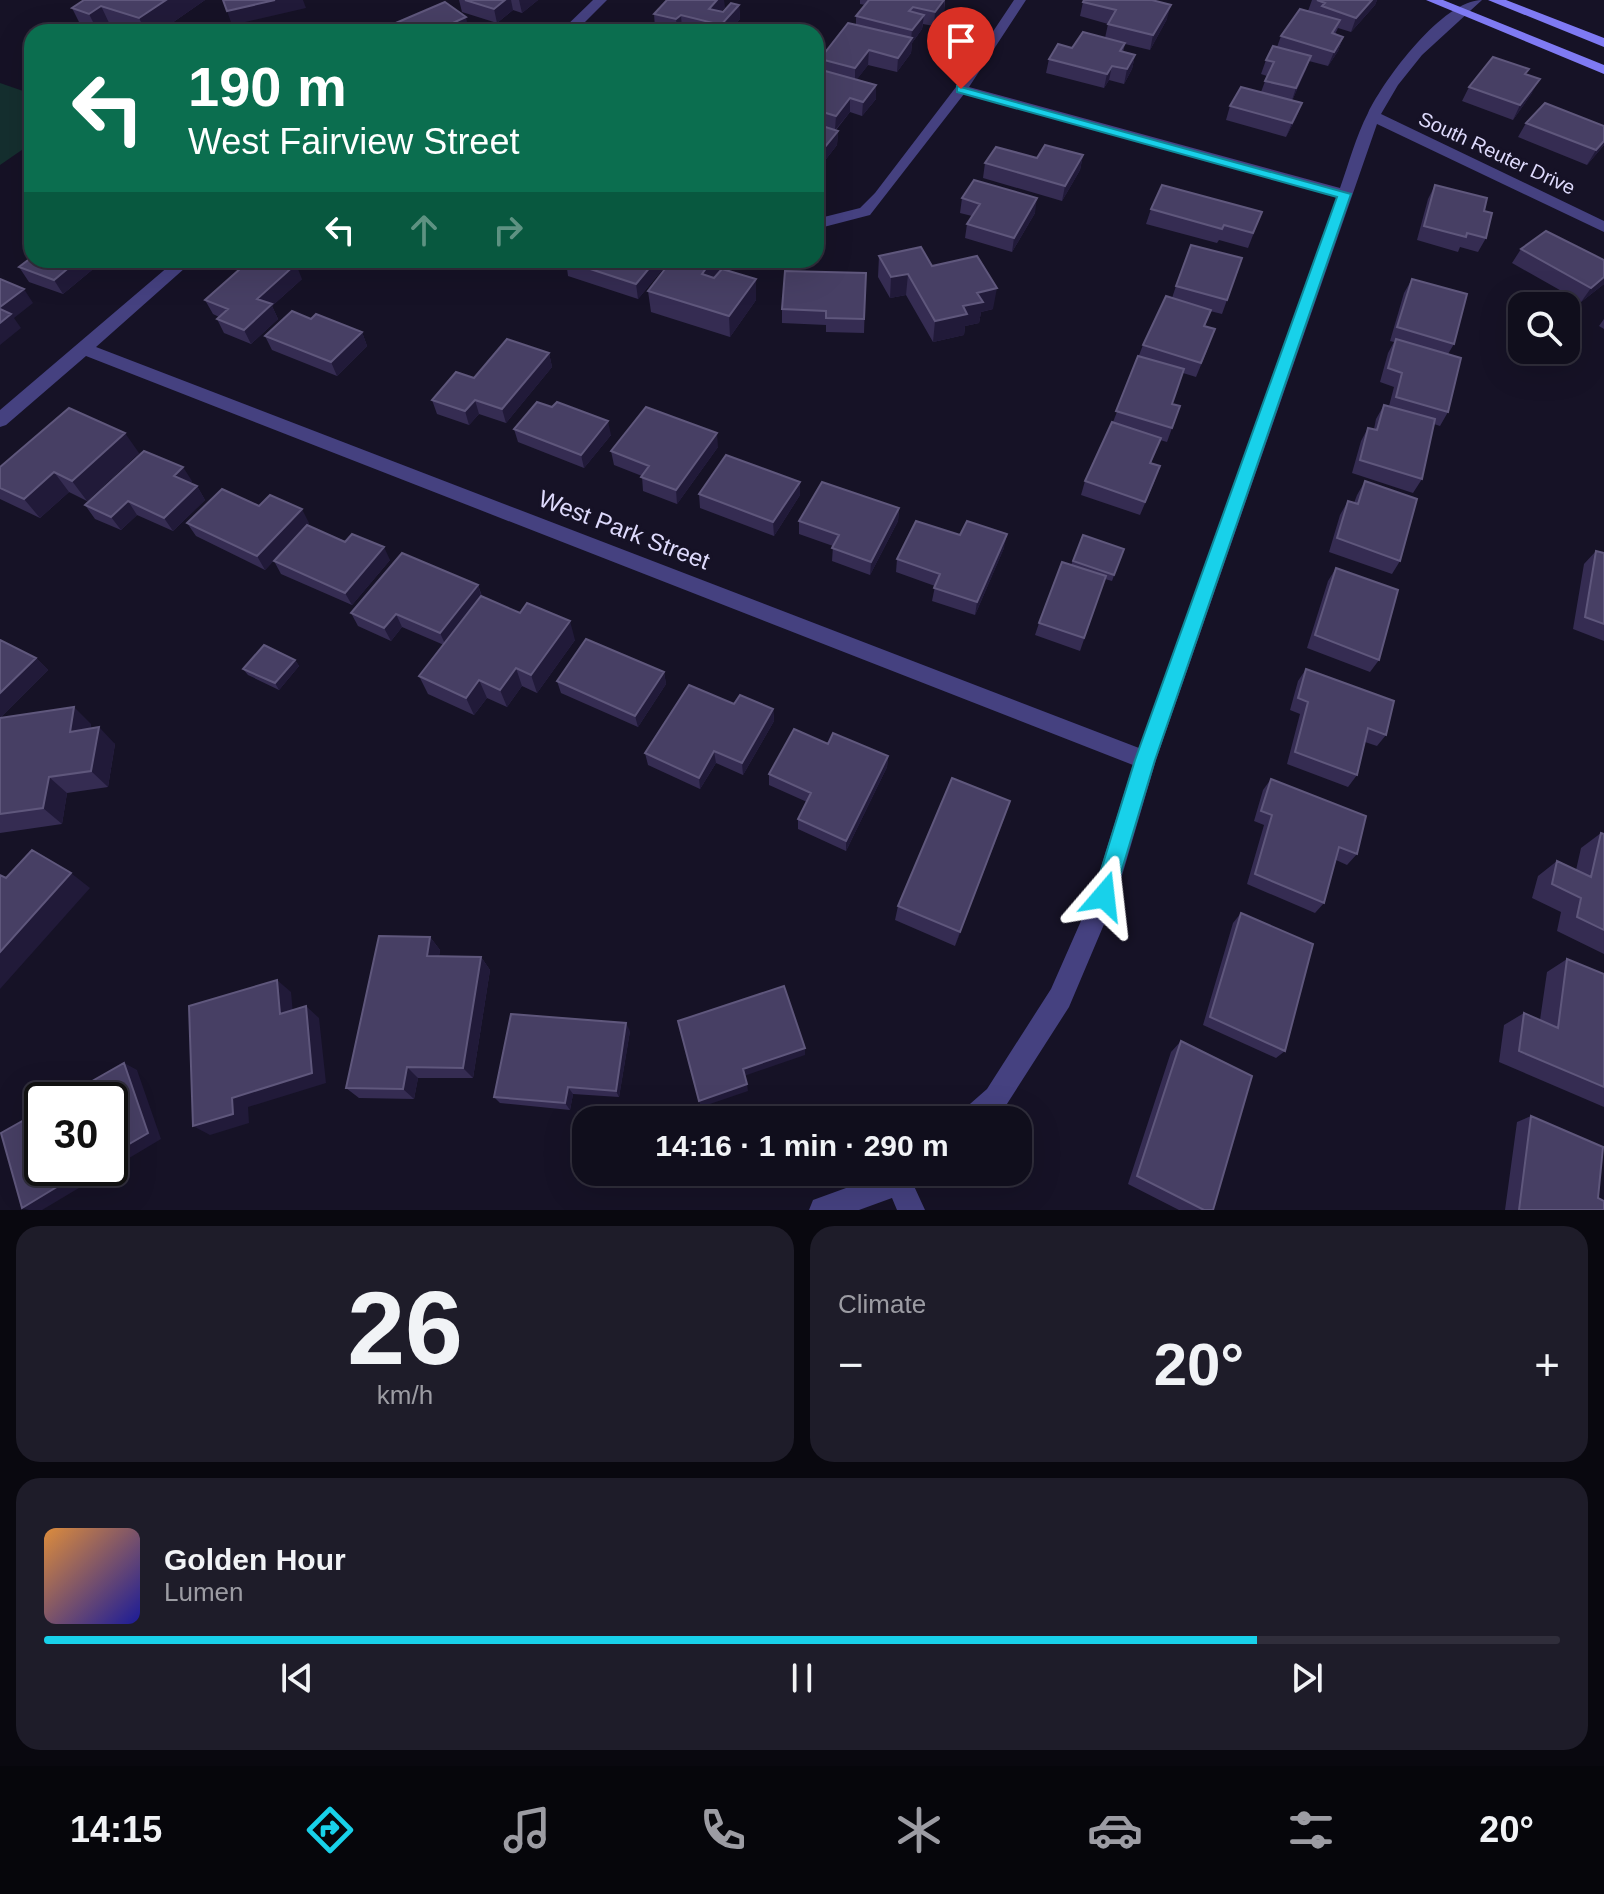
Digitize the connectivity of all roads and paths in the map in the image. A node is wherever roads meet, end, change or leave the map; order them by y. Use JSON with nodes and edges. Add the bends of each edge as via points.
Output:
{"nodes":[{"id":1,"x":601,"y":0,"type":"edge"},
{"id":2,"x":1020,"y":0,"type":"edge"},
{"id":3,"x":1432,"y":0,"type":"edge"},
{"id":4,"x":1494,"y":0,"type":"edge"},
{"id":5,"x":1468,"y":6,"type":"edge"},
{"id":6,"x":576,"y":24,"type":"edge"},
{"id":7,"x":1604,"y":43,"type":"edge"},
{"id":8,"x":1604,"y":70,"type":"edge"},
{"id":9,"x":961,"y":89,"type":"junction"},
{"id":10,"x":1373,"y":116,"type":"junction"},
{"id":11,"x":1344,"y":194,"type":"junction"},
{"id":12,"x":824,"y":223,"type":"edge"},
{"id":13,"x":1604,"y":227,"type":"edge"},
{"id":14,"x":177,"y":268,"type":"edge"},
{"id":15,"x":85,"y":349,"type":"junction"},
{"id":16,"x":0,"y":420,"type":"edge"},
{"id":17,"x":1145,"y":760,"type":"junction"},
{"id":18,"x":987,"y":1106,"type":"edge"},
{"id":19,"x":883,"y":1186,"type":"edge"},
{"id":20,"x":907,"y":1186,"type":"edge"},
{"id":21,"x":823,"y":1210,"type":"edge"},
{"id":22,"x":911,"y":1210,"type":"edge"}],
"edges":[{"from":1,"to":6,"type":"street"},
{"from":2,"to":9,"type":"street"},
{"from":3,"to":5,"type":"main road"},
{"from":4,"to":7,"type":"main road"},
{"from":5,"to":8,"type":"main road"},
{"from":5,"to":10,"type":"street","via":[[1386,87]]},
{"from":9,"to":11,"type":"street"},
{"from":9,"to":12,"type":"street","via":[[865,212]]},
{"from":10,"to":11,"type":"street"},
{"from":10,"to":13,"type":"street","name":"South Reuter Drive"},
{"from":11,"to":17,"type":"street"},
{"from":14,"to":15,"type":"street"},
{"from":15,"to":16,"type":"street"},
{"from":15,"to":17,"type":"street","name":"West Park Street"},
{"from":17,"to":18,"type":"street","via":[[1104,896],[1060,998]]},
{"from":19,"to":21,"type":"street"},
{"from":20,"to":22,"type":"street"}]}
